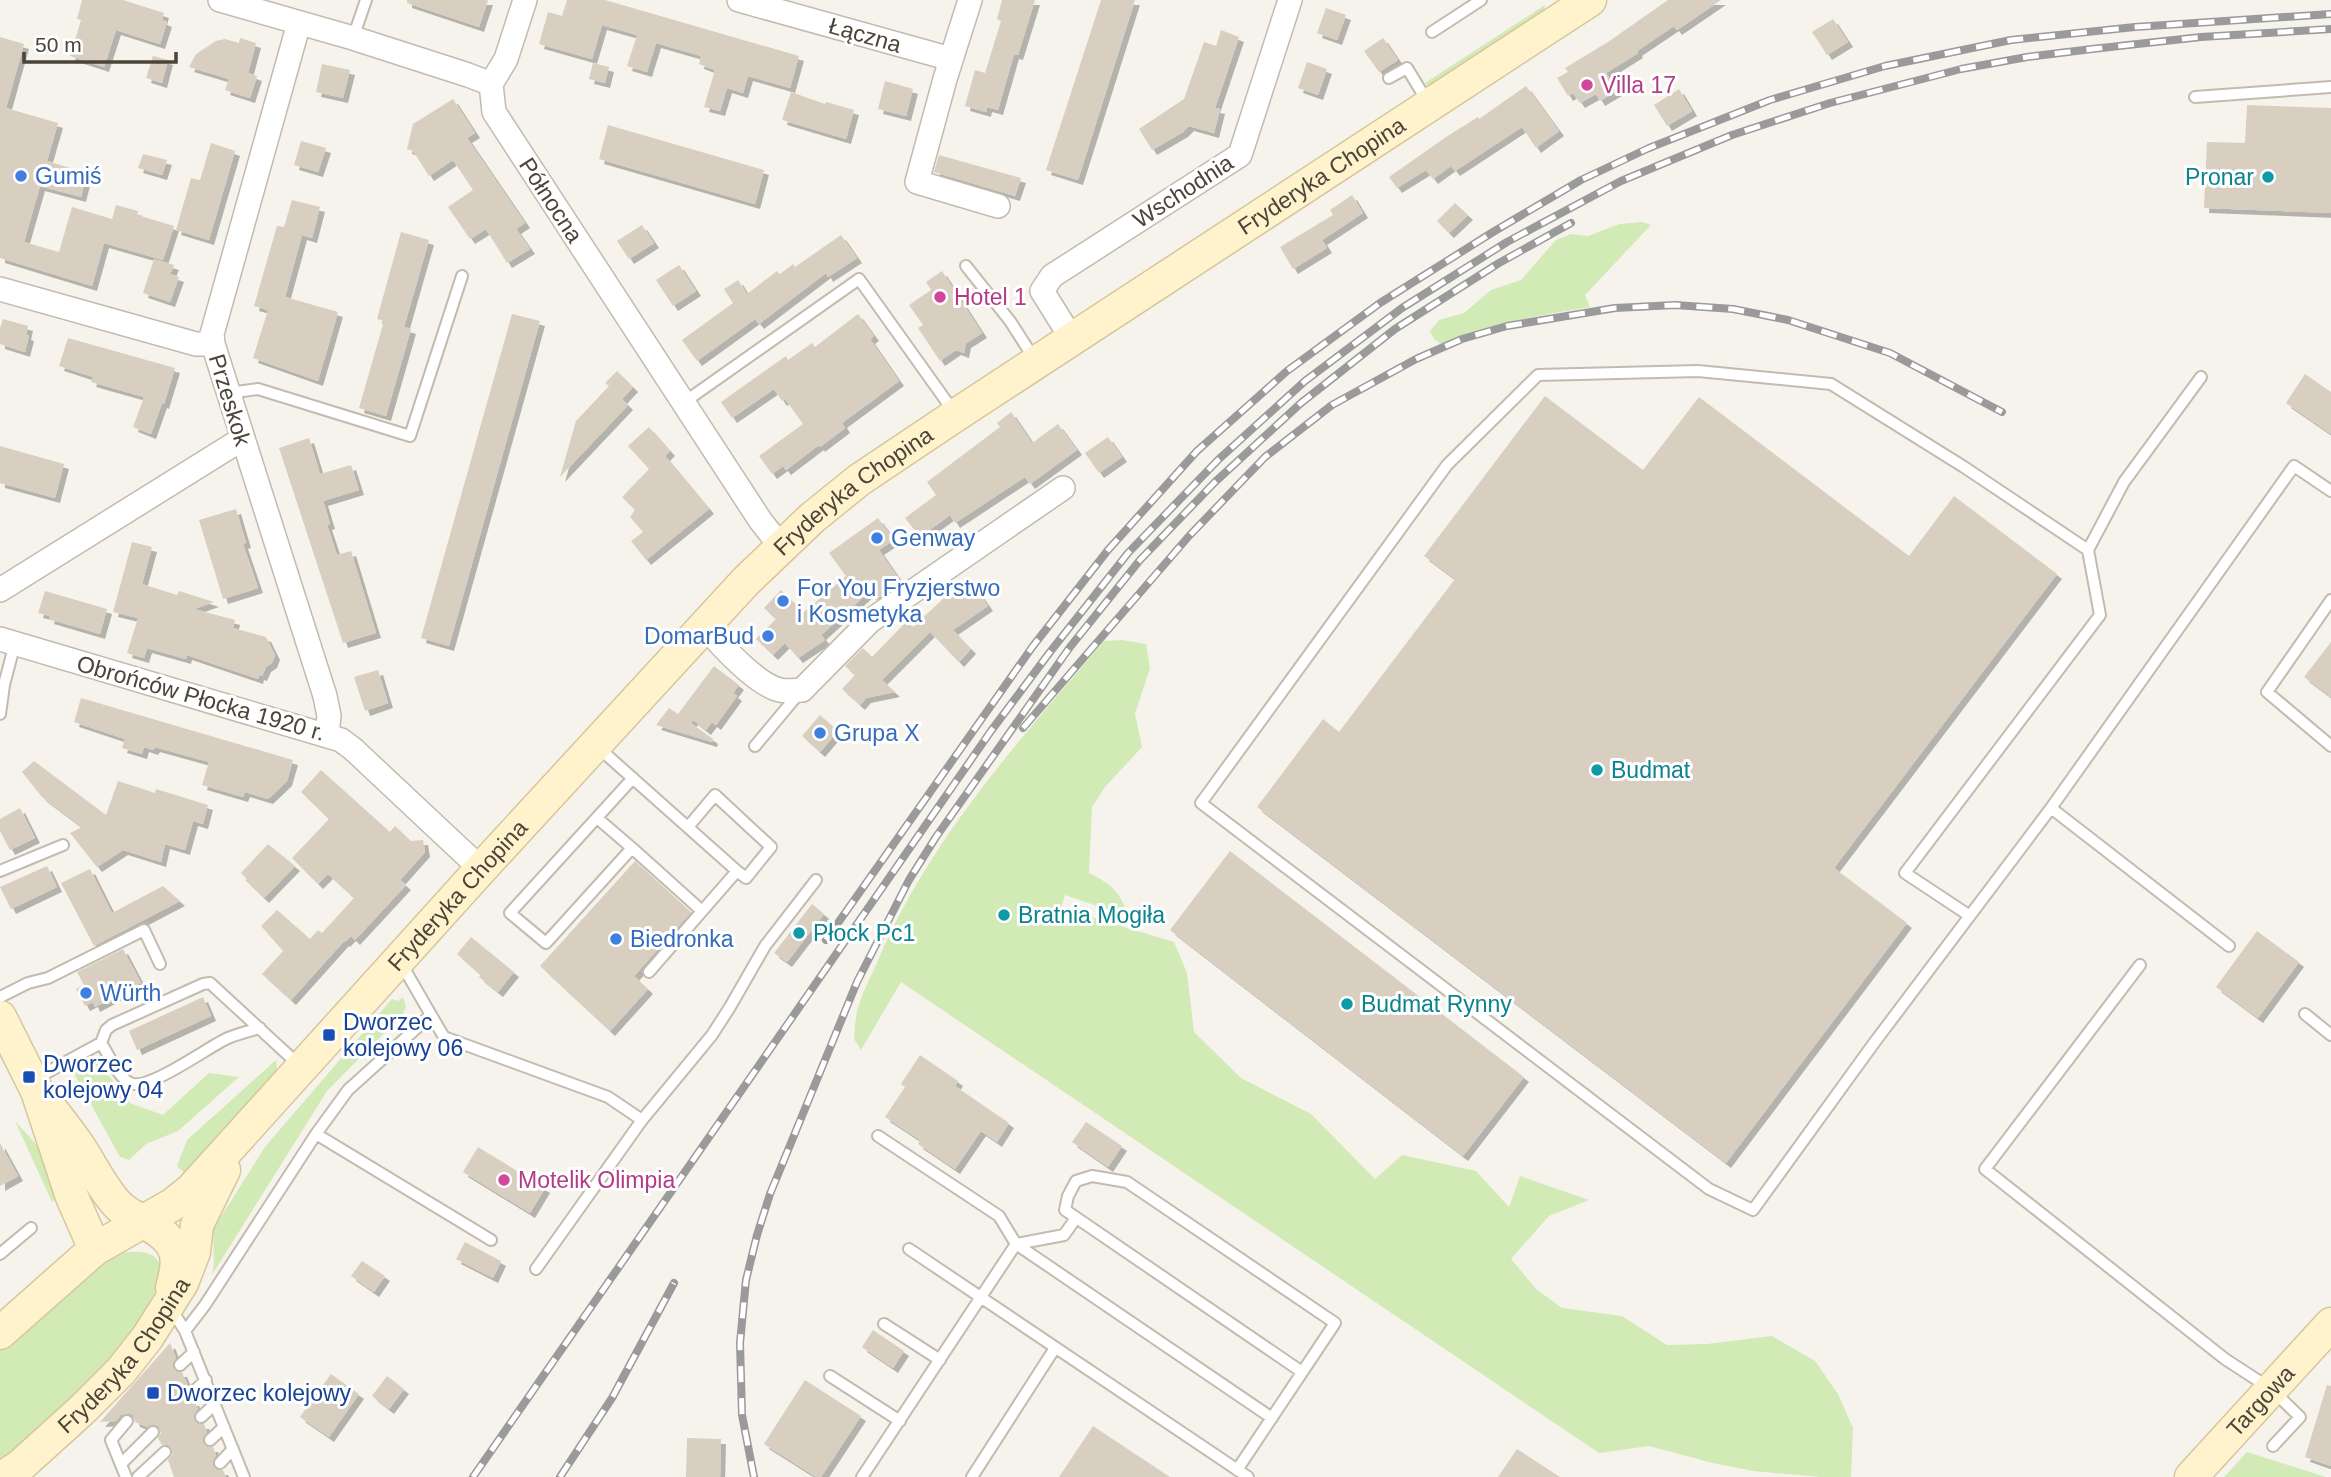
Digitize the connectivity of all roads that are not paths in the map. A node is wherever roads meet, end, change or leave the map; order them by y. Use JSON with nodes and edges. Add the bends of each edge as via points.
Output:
{"nodes":[{"id":1,"x":220,"y":0,"type":"edge"},
{"id":2,"x":366,"y":0,"type":"edge"},
{"id":3,"x":525,"y":0,"type":"edge"},
{"id":4,"x":739,"y":0,"type":"edge"},
{"id":5,"x":970,"y":0,"type":"edge"},
{"id":6,"x":1290,"y":0,"type":"edge"},
{"id":7,"x":1481,"y":0,"type":"edge"},
{"id":8,"x":1590,"y":0,"type":"edge"},
{"id":9,"x":299,"y":23,"type":"junction"},
{"id":10,"x":1432,"y":32,"type":"dead end"},
{"id":11,"x":354,"y":38,"type":"junction"},
{"id":12,"x":951,"y":60,"type":"junction"},
{"id":13,"x":1389,"y":78,"type":"dead end"},
{"id":14,"x":491,"y":84,"type":"junction"},
{"id":15,"x":2331,"y":87,"type":"edge"},
{"id":16,"x":2195,"y":97,"type":"dead end"},
{"id":17,"x":1429,"y":105,"type":"junction"},
{"id":18,"x":998,"y":206,"type":"dead end"},
{"id":19,"x":966,"y":266,"type":"dead end"},
{"id":20,"x":463,"y":276,"type":"dead end"},
{"id":21,"x":0,"y":289,"type":"edge"},
{"id":22,"x":1072,"y":339,"type":"junction"},
{"id":23,"x":213,"y":344,"type":"junction"},
{"id":24,"x":1037,"y":362,"type":"junction"},
{"id":25,"x":2201,"y":377,"type":"dead end"},
{"id":26,"x":228,"y":393,"type":"junction"},
{"id":27,"x":683,"y":403,"type":"junction"},
{"id":28,"x":956,"y":415,"type":"junction"},
{"id":29,"x":242,"y":439,"type":"junction"},
{"id":30,"x":1063,"y":488,"type":"dead end"},
{"id":31,"x":2331,"y":491,"type":"edge"},
{"id":32,"x":781,"y":547,"type":"junction"},
{"id":33,"x":2088,"y":550,"type":"junction"},
{"id":34,"x":0,"y":590,"type":"edge"},
{"id":35,"x":2331,"y":600,"type":"edge"},
{"id":36,"x":705,"y":626,"type":"junction"},
{"id":37,"x":8,"y":641,"type":"edge"},
{"id":38,"x":2,"y":685,"type":"edge"},
{"id":39,"x":802,"y":690,"type":"junction"},
{"id":40,"x":0,"y":714,"type":"edge"},
{"id":41,"x":327,"y":735,"type":"junction"},
{"id":42,"x":596,"y":744,"type":"junction"},
{"id":43,"x":755,"y":746,"type":"dead end"},
{"id":44,"x":2331,"y":747,"type":"edge"},
{"id":45,"x":633,"y":778,"type":"junction"},
{"id":46,"x":2051,"y":808,"type":"junction"},
{"id":47,"x":597,"y":818,"type":"junction"},
{"id":48,"x":688,"y":827,"type":"junction"},
{"id":49,"x":63,"y":845,"type":"dead end"},
{"id":50,"x":632,"y":848,"type":"junction"},
{"id":51,"x":481,"y":869,"type":"junction"},
{"id":52,"x":0,"y":871,"type":"edge"},
{"id":53,"x":737,"y":871,"type":"junction"},
{"id":54,"x":816,"y":880,"type":"dead end"},
{"id":55,"x":702,"y":911,"type":"junction"},
{"id":56,"x":1970,"y":916,"type":"junction"},
{"id":57,"x":2229,"y":946,"type":"dead end"},
{"id":58,"x":399,"y":959,"type":"junction"},
{"id":59,"x":160,"y":964,"type":"dead end"},
{"id":60,"x":2140,"y":965,"type":"dead end"},
{"id":61,"x":649,"y":972,"type":"dead end"},
{"id":62,"x":0,"y":996,"type":"edge"},
{"id":63,"x":2305,"y":1014,"type":"dead end"},
{"id":64,"x":431,"y":1015,"type":"junction"},
{"id":65,"x":0,"y":1017,"type":"edge"},
{"id":66,"x":260,"y":1028,"type":"junction"},
{"id":67,"x":2331,"y":1035,"type":"edge"},
{"id":68,"x":101,"y":1043,"type":"junction"},
{"id":69,"x":301,"y":1067,"type":"junction"},
{"id":70,"x":34,"y":1086,"type":"junction"},
{"id":71,"x":642,"y":1120,"type":"junction"},
{"id":72,"x":243,"y":1134,"type":"junction"},
{"id":73,"x":316,"y":1134,"type":"junction"},
{"id":74,"x":878,"y":1136,"type":"dead end"},
{"id":75,"x":1076,"y":1217,"type":"junction"},
{"id":76,"x":144,"y":1221,"type":"junction"},
{"id":77,"x":31,"y":1228,"type":"dead end"},
{"id":78,"x":491,"y":1240,"type":"dead end"},
{"id":79,"x":1016,"y":1244,"type":"junction"},
{"id":80,"x":95,"y":1249,"type":"junction"},
{"id":81,"x":909,"y":1249,"type":"dead end"},
{"id":82,"x":0,"y":1254,"type":"edge"},
{"id":83,"x":536,"y":1269,"type":"dead end"},
{"id":84,"x":981,"y":1298,"type":"junction"},
{"id":85,"x":168,"y":1303,"type":"junction"},
{"id":86,"x":884,"y":1324,"type":"dead end"},
{"id":87,"x":2331,"y":1324,"type":"edge"},
{"id":88,"x":185,"y":1331,"type":"junction"},
{"id":89,"x":0,"y":1333,"type":"edge"},
{"id":90,"x":1055,"y":1348,"type":"junction"},
{"id":91,"x":194,"y":1352,"type":"junction"},
{"id":92,"x":940,"y":1360,"type":"junction"},
{"id":93,"x":180,"y":1366,"type":"dead end"},
{"id":94,"x":1302,"y":1372,"type":"junction"},
{"id":95,"x":830,"y":1376,"type":"dead end"},
{"id":96,"x":206,"y":1380,"type":"junction"},
{"id":97,"x":2271,"y":1389,"type":"junction"},
{"id":98,"x":191,"y":1394,"type":"dead end"},
{"id":99,"x":215,"y":1404,"type":"junction"},
{"id":100,"x":201,"y":1417,"type":"dead end"},
{"id":101,"x":1272,"y":1418,"type":"junction"},
{"id":102,"x":127,"y":1421,"type":"dead end"},
{"id":103,"x":900,"y":1421,"type":"junction"},
{"id":104,"x":224,"y":1427,"type":"junction"},
{"id":105,"x":153,"y":1432,"type":"dead end"},
{"id":106,"x":210,"y":1440,"type":"dead end"},
{"id":107,"x":2273,"y":1446,"type":"dead end"},
{"id":108,"x":233,"y":1449,"type":"junction"},
{"id":109,"x":165,"y":1452,"type":"dead end"},
{"id":110,"x":220,"y":1463,"type":"dead end"},
{"id":111,"x":121,"y":1464,"type":"junction"},
{"id":112,"x":1237,"y":1470,"type":"junction"},
{"id":113,"x":13,"y":1473,"type":"edge"},
{"id":114,"x":243,"y":1476,"type":"edge"},
{"id":115,"x":126,"y":1477,"type":"edge"},
{"id":116,"x":138,"y":1477,"type":"edge"},
{"id":117,"x":862,"y":1477,"type":"edge"},
{"id":118,"x":972,"y":1477,"type":"edge"},
{"id":119,"x":1248,"y":1477,"type":"edge"},
{"id":120,"x":2191,"y":1477,"type":"edge"}],
"edges":[{"from":1,"to":9,"type":"street"},
{"from":2,"to":11,"type":"lane"},
{"from":3,"to":14,"type":"street","via":[[506,59]]},
{"from":4,"to":12,"type":"street","name":"Łączna"},
{"from":5,"to":12,"type":"street"},
{"from":6,"to":22,"type":"street","name":"Wschodnia","via":[[1240,155],[1047,283],[1042,291]]},
{"from":7,"to":10,"type":"lane"},
{"from":8,"to":17,"type":"street","name":"Fryderyka Chopina","via":[[1561,13]]},
{"from":9,"to":11,"type":"street"},
{"from":9,"to":23,"type":"street","name":"Przeskok","via":[[213,326]]},
{"from":11,"to":14,"type":"street"},
{"from":12,"to":18,"type":"street","via":[[917,182]]},
{"from":13,"to":17,"type":"lane","via":[[1408,68]]},
{"from":14,"to":27,"type":"street","name":"Północna","via":[[494,113]]},
{"from":15,"to":16,"type":"lane"},
{"from":17,"to":22,"type":"street","name":"Fryderyka Chopina"},
{"from":19,"to":24,"type":"lane"},
{"from":20,"to":26,"type":"lane","via":[[410,436],[258,389]]},
{"from":21,"to":23,"type":"street","via":[[196,344]]},
{"from":22,"to":24,"type":"street","name":"Fryderyka Chopina"},
{"from":23,"to":26,"type":"street","name":"Przeskok"},
{"from":24,"to":28,"type":"street","name":"Fryderyka Chopina"},
{"from":25,"to":33,"type":"lane","via":[[2124,482]]},
{"from":26,"to":29,"type":"street","name":"Przeskok"},
{"from":27,"to":28,"type":"lane","via":[[859,279]]},
{"from":27,"to":32,"type":"street","name":"Północna"},
{"from":28,"to":32,"type":"street","name":"Fryderyka Chopina","via":[[859,480]]},
{"from":29,"to":34,"type":"street"},
{"from":29,"to":41,"type":"street","name":"Przeskok","via":[[325,696],[330,716]]},
{"from":30,"to":39,"type":"street","via":[[870,621]]},
{"from":31,"to":46,"type":"lane","via":[[2294,466]]},
{"from":32,"to":36,"type":"street","name":"Fryderyka Chopina"},
{"from":33,"to":56,"type":"lane","via":[[2099,615],[1905,873]]},
{"from":33,"to":56,"type":"lane","via":[[1831,384],[1698,371],[1538,375],[1447,465],[1202,803],[1709,1189],[1753,1210]]},
{"from":35,"to":44,"type":"lane","via":[[2267,692]]},
{"from":36,"to":39,"type":"street","via":[[764,684],[782,691]]},
{"from":36,"to":42,"type":"street","name":"Fryderyka Chopina"},
{"from":37,"to":38,"type":"lane"},
{"from":37,"to":41,"type":"street","name":"Obrońców Płocka 1920 r."},
{"from":38,"to":40,"type":"lane"},
{"from":39,"to":43,"type":"lane"},
{"from":41,"to":51,"type":"street","name":"Obrońców Płocka 1920 r.","via":[[353,749]]},
{"from":42,"to":45,"type":"lane"},
{"from":42,"to":51,"type":"street","name":"Fryderyka Chopina"},
{"from":45,"to":47,"type":"lane"},
{"from":45,"to":48,"type":"lane"},
{"from":46,"to":56,"type":"lane"},
{"from":46,"to":57,"type":"lane"},
{"from":47,"to":50,"type":"lane"},
{"from":47,"to":50,"type":"lane","via":[[510,913],[546,943]]},
{"from":48,"to":53,"type":"lane"},
{"from":48,"to":53,"type":"lane","via":[[715,795],[771,847],[746,878]]},
{"from":49,"to":52,"type":"lane"},
{"from":50,"to":55,"type":"lane"},
{"from":51,"to":58,"type":"street","name":"Fryderyka Chopina"},
{"from":53,"to":55,"type":"lane"},
{"from":54,"to":71,"type":"lane","via":[[765,946],[712,1035]]},
{"from":55,"to":61,"type":"lane"},
{"from":58,"to":64,"type":"lane"},
{"from":58,"to":69,"type":"street","name":"Fryderyka Chopina"},
{"from":59,"to":62,"type":"lane","via":[[144,930],[48,978]]},
{"from":60,"to":97,"type":"lane","via":[[1985,1169],[2225,1359]]},
{"from":63,"to":67,"type":"lane"},
{"from":64,"to":71,"type":"lane","via":[[444,1037],[608,1097]]},
{"from":64,"to":73,"type":"lane","via":[[348,1090]]},
{"from":65,"to":70,"type":"street"},
{"from":66,"to":68,"type":"lane","via":[[228,1038],[141,1084],[131,1084],[122,1076]]},
{"from":66,"to":68,"type":"lane","via":[[210,983],[112,1025]]},
{"from":66,"to":69,"type":"lane"},
{"from":68,"to":70,"type":"lane"},
{"from":69,"to":72,"type":"street","name":"Fryderyka Chopina"},
{"from":70,"to":76,"type":"street","via":[[103,1187],[121,1208]]},
{"from":70,"to":80,"type":"street"},
{"from":71,"to":83,"type":"lane"},
{"from":72,"to":76,"type":"street","name":"Fryderyka Chopina","via":[[191,1190]]},
{"from":72,"to":85,"type":"street","name":"Fryderyka Chopina","via":[[197,1225],[194,1252]]},
{"from":73,"to":78,"type":"lane"},
{"from":73,"to":88,"type":"lane"},
{"from":74,"to":79,"type":"lane","via":[[999,1216]]},
{"from":75,"to":79,"type":"lane","via":[[1064,1235]]},
{"from":75,"to":94,"type":"lane"},
{"from":75,"to":94,"type":"lane","via":[[1065,1210],[1076,1181],[1092,1175],[1127,1182],[1335,1323]]},
{"from":76,"to":80,"type":"street","name":"Fryderyka Chopina"},
{"from":76,"to":85,"type":"street","via":[[170,1241],[176,1253]]},
{"from":77,"to":82,"type":"lane"},
{"from":79,"to":84,"type":"lane"},
{"from":79,"to":101,"type":"lane"},
{"from":80,"to":89,"type":"street","name":"Fryderyka Chopina"},
{"from":81,"to":84,"type":"lane"},
{"from":84,"to":90,"type":"lane"},
{"from":84,"to":92,"type":"lane"},
{"from":85,"to":88,"type":"lane"},
{"from":85,"to":113,"type":"street","name":"Fryderyka Chopina","via":[[121,1371]]},
{"from":86,"to":92,"type":"lane"},
{"from":87,"to":97,"type":"street","name":"Targowa"},
{"from":88,"to":91,"type":"lane"},
{"from":90,"to":112,"type":"lane"},
{"from":90,"to":118,"type":"lane"},
{"from":91,"to":93,"type":"lane"},
{"from":91,"to":96,"type":"lane"},
{"from":92,"to":103,"type":"lane"},
{"from":94,"to":101,"type":"lane"},
{"from":95,"to":103,"type":"lane"},
{"from":96,"to":98,"type":"lane"},
{"from":96,"to":99,"type":"lane"},
{"from":97,"to":107,"type":"lane","via":[[2300,1417]]},
{"from":97,"to":120,"type":"street","name":"Targowa"},
{"from":99,"to":100,"type":"lane"},
{"from":99,"to":104,"type":"lane"},
{"from":101,"to":112,"type":"lane"},
{"from":102,"to":111,"type":"lane","via":[[111,1440]]},
{"from":103,"to":117,"type":"lane"},
{"from":104,"to":106,"type":"lane"},
{"from":104,"to":108,"type":"lane"},
{"from":105,"to":111,"type":"lane"},
{"from":108,"to":110,"type":"lane"},
{"from":108,"to":114,"type":"lane"},
{"from":109,"to":116,"type":"lane"},
{"from":111,"to":115,"type":"lane"},
{"from":112,"to":119,"type":"lane"}]}
